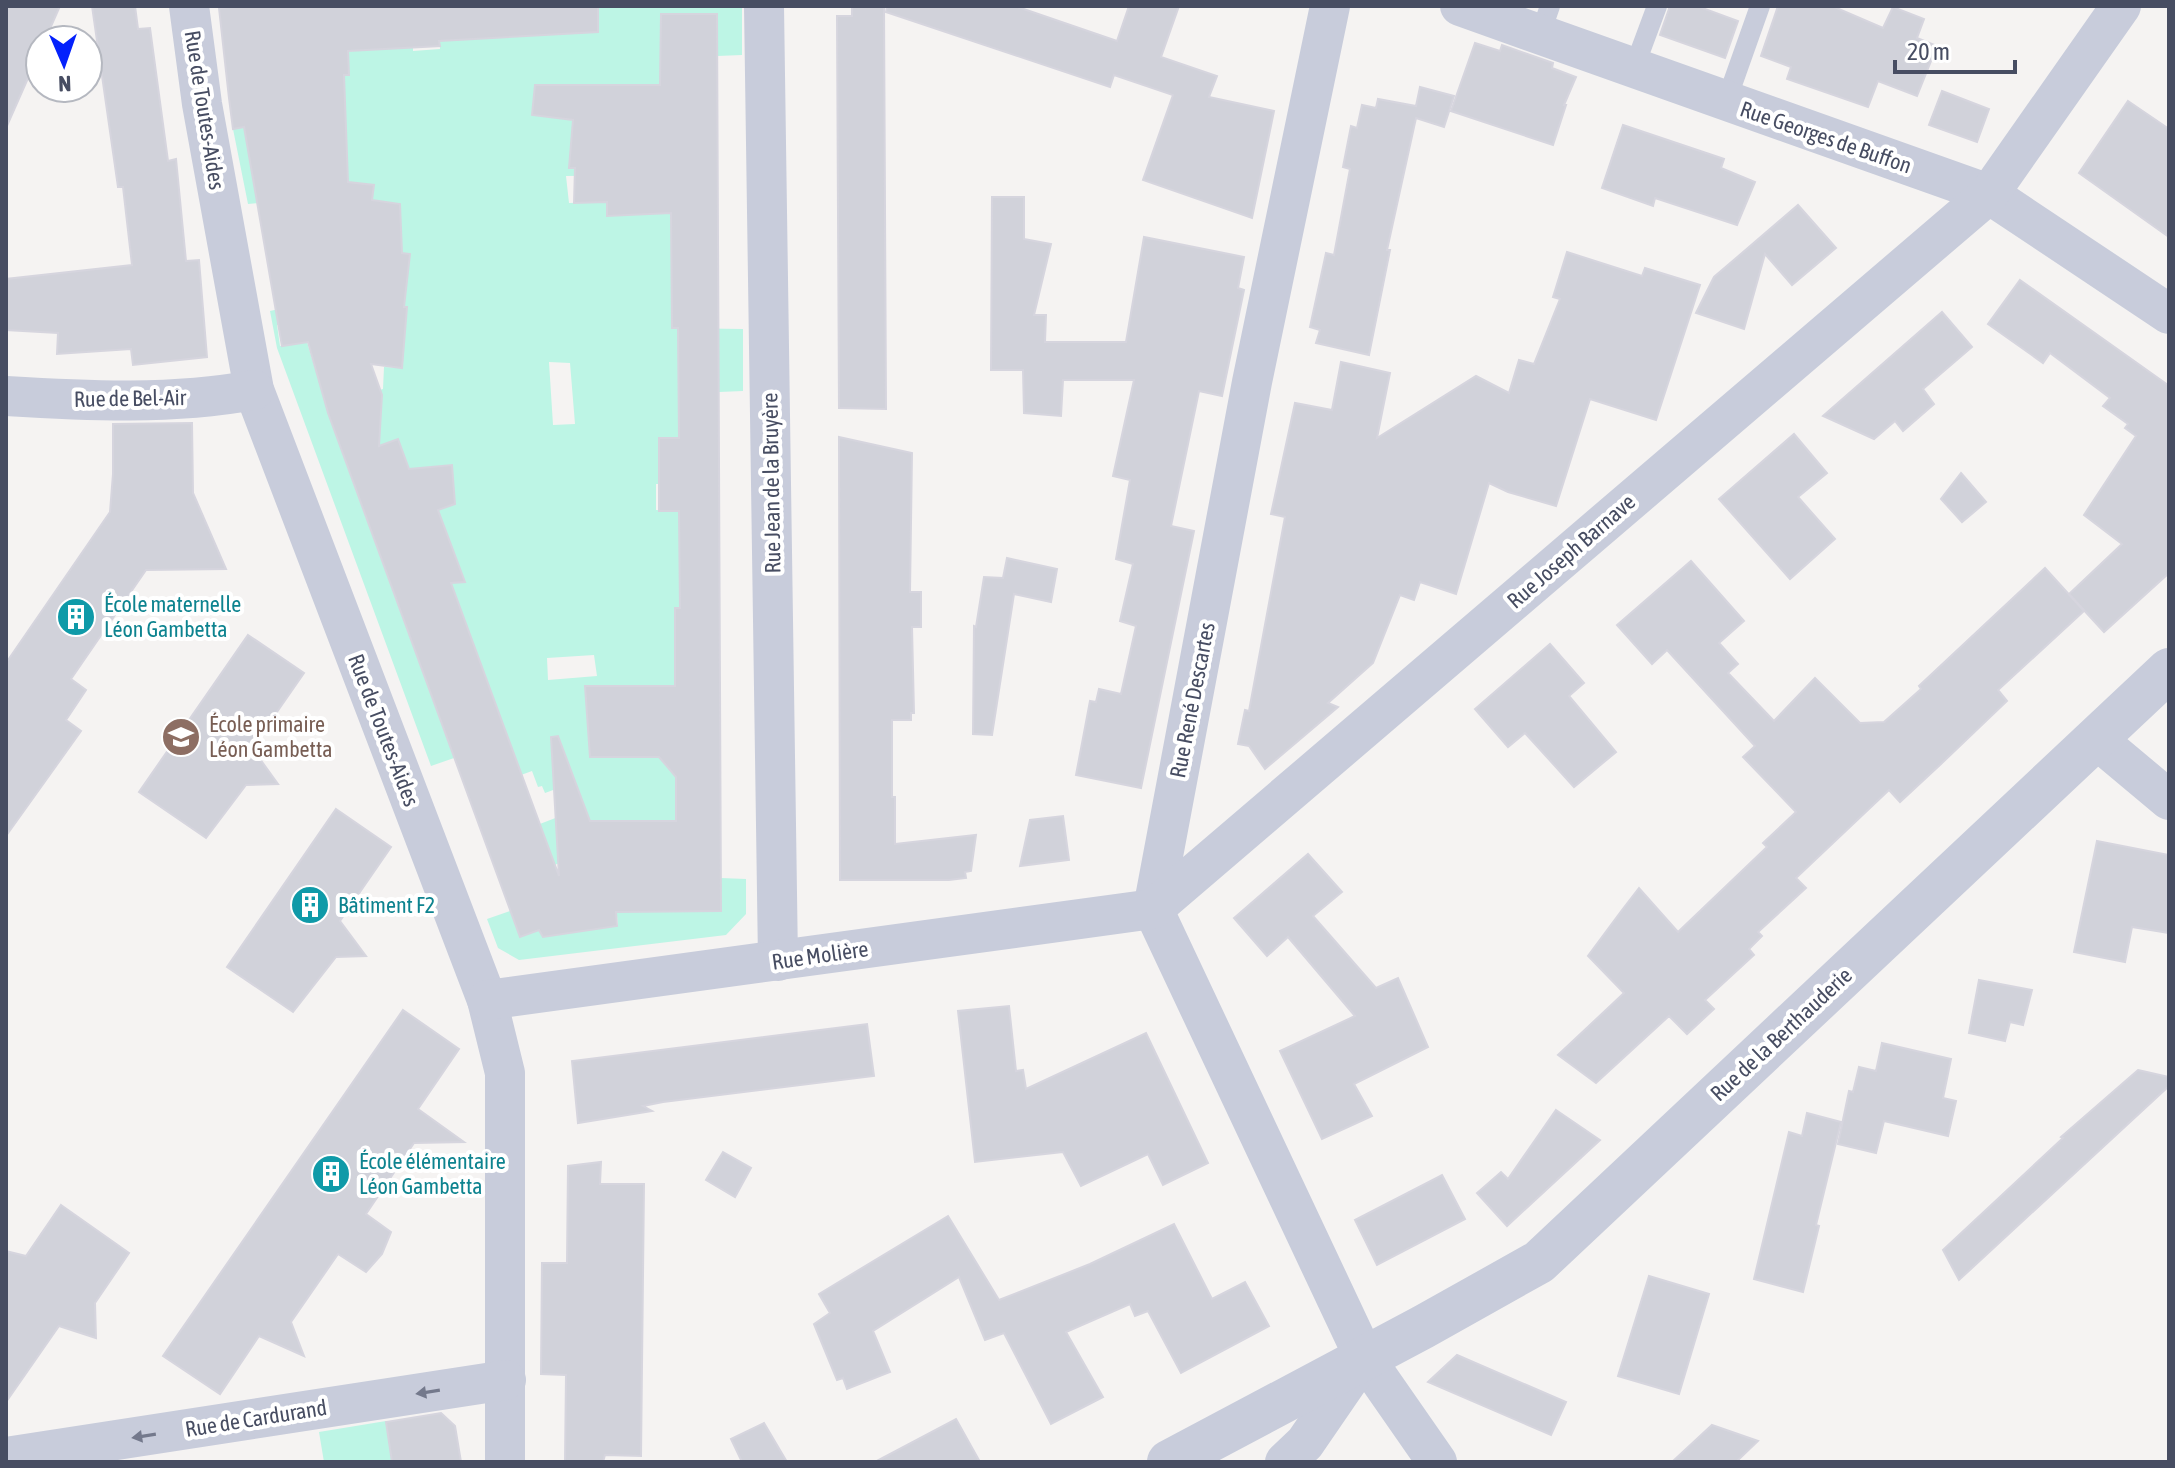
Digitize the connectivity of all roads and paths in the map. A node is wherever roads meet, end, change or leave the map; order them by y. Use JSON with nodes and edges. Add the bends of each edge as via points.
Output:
{"nodes":[{"id":1,"x":189,"y":6,"type":"edge"},
{"id":2,"x":764,"y":6,"type":"edge"},
{"id":3,"x":1330,"y":6,"type":"edge"},
{"id":4,"x":1460,"y":6,"type":"edge"},
{"id":5,"x":1657,"y":6,"type":"edge"},
{"id":6,"x":1760,"y":6,"type":"edge"},
{"id":7,"x":2121,"y":6,"type":"edge"},
{"id":8,"x":1545,"y":20,"type":"edge"},
{"id":9,"x":1634,"y":68,"type":"junction"},
{"id":10,"x":1726,"y":102,"type":"junction"},
{"id":11,"x":1989,"y":194,"type":"junction"},
{"id":12,"x":2169,"y":314,"type":"edge"},
{"id":13,"x":254,"y":390,"type":"junction"},
{"id":14,"x":6,"y":396,"type":"edge"},
{"id":15,"x":2169,"y":670,"type":"edge"},
{"id":16,"x":2095,"y":738,"type":"junction"},
{"id":17,"x":2169,"y":800,"type":"edge"},
{"id":18,"x":1153,"y":909,"type":"junction"},
{"id":19,"x":778,"y":961,"type":"junction"},
{"id":20,"x":487,"y":1000,"type":"junction"},
{"id":21,"x":1364,"y":1357,"type":"junction"},
{"id":22,"x":506,"y":1380,"type":"junction"},
{"id":23,"x":6,"y":1457,"type":"edge"},
{"id":24,"x":505,"y":1462,"type":"edge"},
{"id":25,"x":1169,"y":1462,"type":"edge"},
{"id":26,"x":1285,"y":1462,"type":"edge"},
{"id":27,"x":1437,"y":1462,"type":"edge"}],
"edges":[{"from":1,"to":13,"type":"street","name":"Rue de Toutes-Aides"},
{"from":2,"to":19,"type":"street","name":"Rue Jean de la Bruyère"},
{"from":3,"to":18,"type":"street","name":"Rue René Descartes","via":[[1252,382]]},
{"from":4,"to":8,"type":"street","name":"Rue Georges de Buffon"},
{"from":5,"to":9,"type":"lane"},
{"from":6,"to":10,"type":"lane"},
{"from":7,"to":11,"type":"street","name":"Rue Joseph Barnave"},
{"from":8,"to":9,"type":"street","name":"Rue Georges de Buffon"},
{"from":9,"to":10,"type":"street","name":"Rue Georges de Buffon"},
{"from":10,"to":11,"type":"street","name":"Rue Georges de Buffon"},
{"from":11,"to":12,"type":"street","name":"Rue Georges de Buffon"},
{"from":11,"to":18,"type":"street","name":"Rue Joseph Barnave"},
{"from":13,"to":14,"type":"street","name":"Rue de Bel-Air","via":[[168,399]]},
{"from":13,"to":20,"type":"street","name":"Rue de Toutes-Aides"},
{"from":15,"to":16,"type":"street","name":"Rue de la Berthauderie"},
{"from":16,"to":17,"type":"street"},
{"from":16,"to":21,"type":"street","name":"Rue de la Berthauderie","via":[[1539,1262]]},
{"from":18,"to":19,"type":"street","name":"Rue Molière"},
{"from":18,"to":21,"type":"street"},
{"from":19,"to":20,"type":"street","name":"Rue Molière"},
{"from":20,"to":22,"type":"street","name":"Rue de Toutes-Aides","via":[[505,1073]]},
{"from":21,"to":25,"type":"street","name":"Rue de la Berthauderie"},
{"from":21,"to":26,"type":"street","via":[[1305,1443]]},
{"from":21,"to":27,"type":"street"},
{"from":22,"to":23,"type":"street","name":"Rue de Cardurand","one_way":true},
{"from":22,"to":24,"type":"street","name":"Rue de Toutes-Aides"}]}
